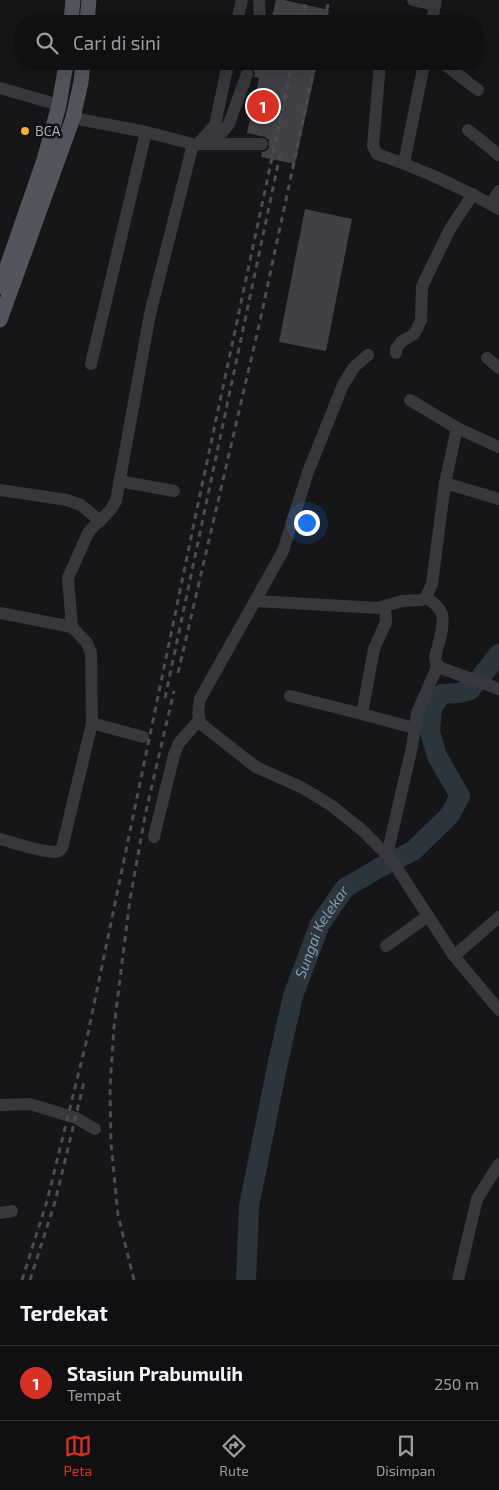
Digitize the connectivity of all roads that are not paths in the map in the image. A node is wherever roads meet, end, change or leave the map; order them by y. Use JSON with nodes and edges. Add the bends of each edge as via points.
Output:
{"nodes":[{"id":1,"x":73,"y":0,"type":"edge"},
{"id":2,"x":89,"y":0,"type":"edge"},
{"id":3,"x":242,"y":0,"type":"edge"},
{"id":4,"x":259,"y":0,"type":"edge"},
{"id":5,"x":413,"y":0,"type":"edge"},
{"id":6,"x":436,"y":2,"type":"edge"},
{"id":7,"x":72,"y":15,"type":"edge"},
{"id":8,"x":88,"y":15,"type":"edge"},
{"id":9,"x":238,"y":15,"type":"edge"},
{"id":10,"x":260,"y":15,"type":"edge"},
{"id":11,"x":433,"y":15,"type":"edge"},
{"id":12,"x":65,"y":70,"type":"edge"},
{"id":13,"x":82,"y":70,"type":"edge"},
{"id":14,"x":227,"y":70,"type":"edge"},
{"id":15,"x":379,"y":70,"type":"edge"},
{"id":16,"x":423,"y":70,"type":"edge"},
{"id":17,"x":452,"y":70,"type":"edge"},
{"id":18,"x":247,"y":74,"type":"dead end"},
{"id":19,"x":0,"y":88,"type":"edge"},
{"id":20,"x":478,"y":90,"type":"dead end"},
{"id":21,"x":59,"y":105,"type":"junction"},
{"id":22,"x":73,"y":118,"type":"junction"},
{"id":23,"x":468,"y":130,"type":"dead end"},
{"id":24,"x":146,"y":132,"type":"junction"},
{"id":25,"x":196,"y":144,"type":"junction"},
{"id":26,"x":212,"y":144,"type":"junction"},
{"id":27,"x":262,"y":144,"type":"dead end"},
{"id":28,"x":499,"y":155,"type":"edge"},
{"id":29,"x":404,"y":163,"type":"junction"},
{"id":30,"x":499,"y":191,"type":"edge"},
{"id":31,"x":473,"y":194,"type":"junction"},
{"id":32,"x":495,"y":207,"type":"edge"},
{"id":33,"x":0,"y":287,"type":"edge"},
{"id":34,"x":0,"y":320,"type":"edge"},
{"id":35,"x":396,"y":353,"type":"dead end"},
{"id":36,"x":368,"y":356,"type":"dead end"},
{"id":37,"x":487,"y":358,"type":"dead end"},
{"id":38,"x":91,"y":364,"type":"dead end"},
{"id":39,"x":499,"y":368,"type":"edge"},
{"id":40,"x":410,"y":400,"type":"dead end"},
{"id":41,"x":457,"y":428,"type":"junction"},
{"id":42,"x":499,"y":447,"type":"edge"},
{"id":43,"x":119,"y":481,"type":"junction"},
{"id":44,"x":445,"y":484,"type":"junction"},
{"id":45,"x":0,"y":490,"type":"edge"},
{"id":46,"x":174,"y":491,"type":"dead end"},
{"id":47,"x":499,"y":499,"type":"edge"},
{"id":48,"x":100,"y":521,"type":"junction"},
{"id":49,"x":426,"y":598,"type":"junction"},
{"id":50,"x":256,"y":601,"type":"junction"},
{"id":51,"x":385,"y":606,"type":"junction"},
{"id":52,"x":0,"y":613,"type":"edge"},
{"id":53,"x":72,"y":627,"type":"junction"},
{"id":54,"x":438,"y":665,"type":"junction"},
{"id":55,"x":499,"y":689,"type":"edge"},
{"id":56,"x":290,"y":696,"type":"dead end"},
{"id":57,"x":362,"y":714,"type":"junction"},
{"id":58,"x":199,"y":720,"type":"junction"},
{"id":59,"x":92,"y":723,"type":"junction"},
{"id":60,"x":414,"y":728,"type":"junction"},
{"id":61,"x":143,"y":737,"type":"dead end"},
{"id":62,"x":154,"y":838,"type":"dead end"},
{"id":63,"x":0,"y":839,"type":"edge"},
{"id":64,"x":389,"y":857,"type":"junction"},
{"id":65,"x":428,"y":916,"type":"junction"},
{"id":66,"x":499,"y":917,"type":"edge"},
{"id":67,"x":386,"y":946,"type":"dead end"},
{"id":68,"x":454,"y":956,"type":"junction"},
{"id":69,"x":499,"y":1010,"type":"edge"},
{"id":70,"x":0,"y":1105,"type":"edge"},
{"id":71,"x":95,"y":1129,"type":"dead end"},
{"id":72,"x":499,"y":1164,"type":"edge"},
{"id":73,"x":458,"y":1280,"type":"edge"}],
"edges":[{"from":1,"to":7,"type":"main road"},
{"from":2,"to":8,"type":"main road"},
{"from":3,"to":9,"type":"street"},
{"from":4,"to":10,"type":"street"},
{"from":5,"to":6,"type":"street"},
{"from":6,"to":11,"type":"street"},
{"from":12,"to":21,"type":"main road"},
{"from":13,"to":22,"type":"main road"},
{"from":14,"to":25,"type":"street","via":[[215,125]]},
{"from":15,"to":29,"type":"street","via":[[373,146],[377,154]]},
{"from":16,"to":29,"type":"street"},
{"from":17,"to":20,"type":"street"},
{"from":18,"to":26,"type":"street","via":[[229,124]]},
{"from":19,"to":21,"type":"street"},
{"from":21,"to":33,"type":"main road","via":[[44,160]]},
{"from":22,"to":24,"type":"street"},
{"from":22,"to":34,"type":"main road"},
{"from":23,"to":28,"type":"street"},
{"from":24,"to":25,"type":"street"},
{"from":24,"to":38,"type":"street"},
{"from":25,"to":26,"type":"street"},
{"from":25,"to":43,"type":"street","via":[[150,314]]},
{"from":26,"to":27,"type":"street"},
{"from":29,"to":31,"type":"street"},
{"from":30,"to":32,"type":"street"},
{"from":31,"to":32,"type":"street"},
{"from":31,"to":35,"type":"street","via":[[450,229],[422,287],[421,320],[417,330],[401,342]]},
{"from":36,"to":50,"type":"street","via":[[354,367],[342,385],[308,472],[283,551]]},
{"from":37,"to":39,"type":"street"},
{"from":40,"to":41,"type":"street"},
{"from":41,"to":42,"type":"street"},
{"from":41,"to":44,"type":"street"},
{"from":43,"to":46,"type":"street"},
{"from":43,"to":48,"type":"street","via":[[116,501]]},
{"from":44,"to":47,"type":"street"},
{"from":44,"to":49,"type":"street","via":[[432,584]]},
{"from":45,"to":48,"type":"street","via":[[67,500],[81,505]]},
{"from":48,"to":53,"type":"street","via":[[88,533],[68,578]]},
{"from":49,"to":51,"type":"street","via":[[402,600]]},
{"from":49,"to":54,"type":"street","via":[[442,613],[435,657]]},
{"from":50,"to":51,"type":"street"},
{"from":50,"to":58,"type":"street","via":[[200,699]]},
{"from":51,"to":57,"type":"street","via":[[386,622],[374,650]]},
{"from":52,"to":53,"type":"street"},
{"from":53,"to":59,"type":"street","via":[[87,643],[91,653]]},
{"from":54,"to":55,"type":"street"},
{"from":54,"to":60,"type":"street","via":[[416,713]]},
{"from":56,"to":57,"type":"street"},
{"from":57,"to":60,"type":"street"},
{"from":58,"to":62,"type":"street","via":[[179,743],[174,755]]},
{"from":58,"to":64,"type":"street","via":[[256,767],[303,788],[332,806]]},
{"from":59,"to":61,"type":"street"},
{"from":59,"to":63,"type":"street","via":[[60,851]]},
{"from":60,"to":64,"type":"street"},
{"from":64,"to":65,"type":"street"},
{"from":65,"to":67,"type":"street"},
{"from":65,"to":68,"type":"street"},
{"from":66,"to":68,"type":"street"},
{"from":68,"to":69,"type":"street"},
{"from":70,"to":71,"type":"street","via":[[30,1104],[76,1118]]},
{"from":72,"to":73,"type":"street","via":[[477,1199]]}]}
